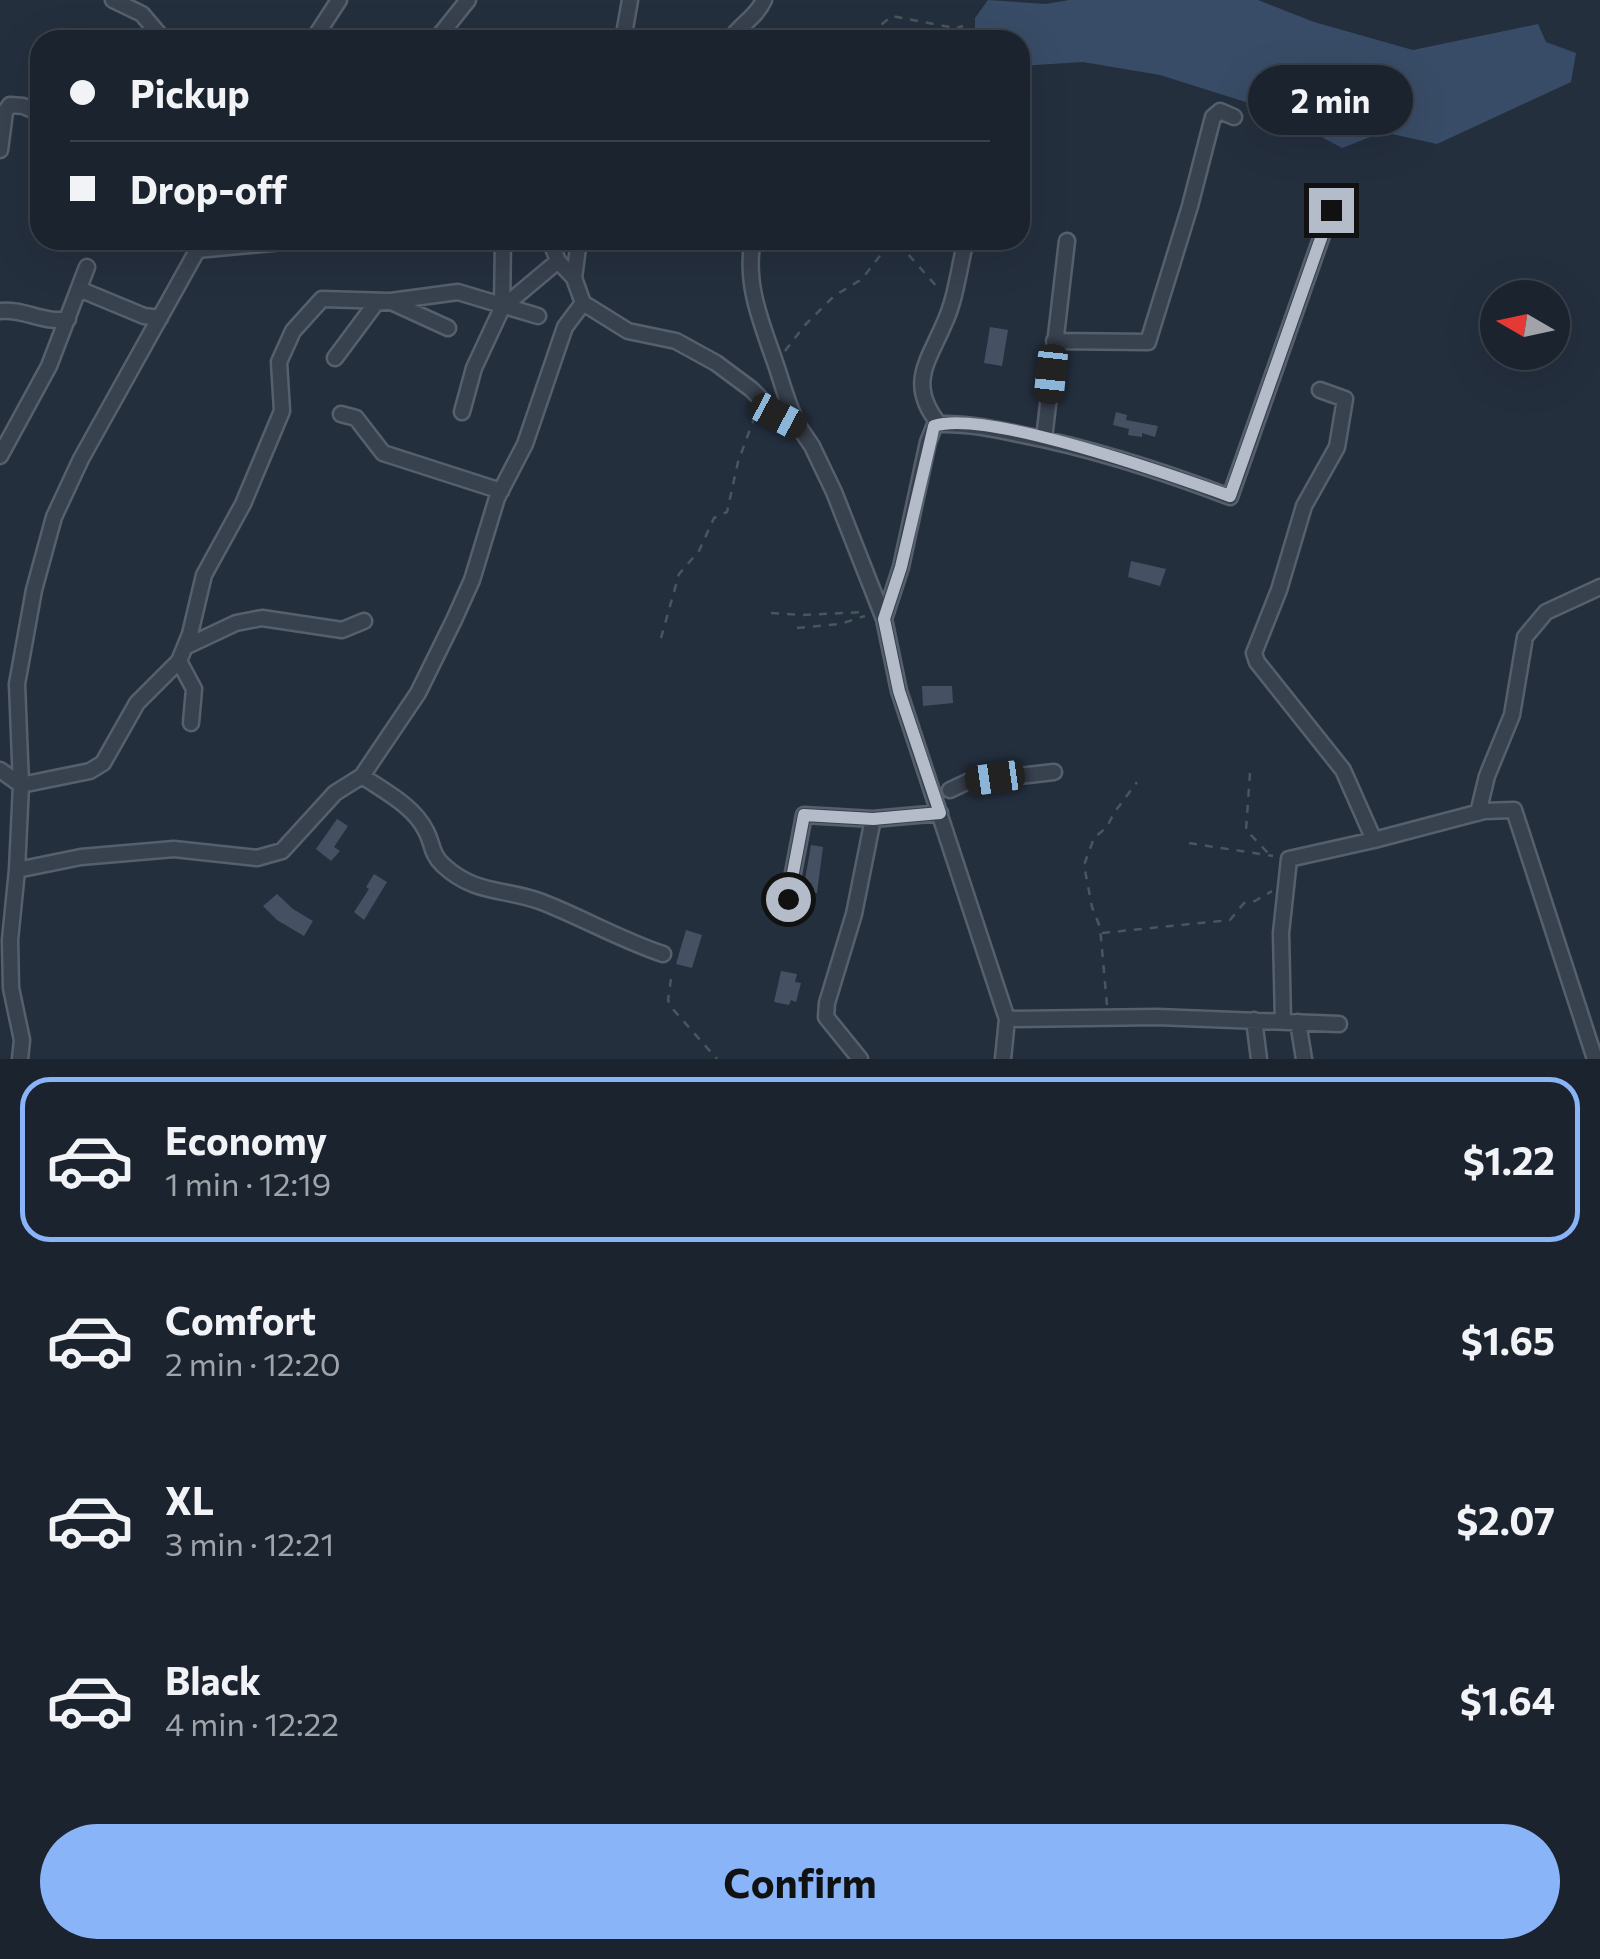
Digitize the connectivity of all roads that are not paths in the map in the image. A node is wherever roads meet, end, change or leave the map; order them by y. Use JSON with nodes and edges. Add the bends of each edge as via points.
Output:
{"nodes":[{"id":1,"x":113,"y":0,"type":"edge"},
{"id":2,"x":339,"y":0,"type":"edge"},
{"id":3,"x":468,"y":0,"type":"edge"},
{"id":4,"x":630,"y":0,"type":"edge"},
{"id":5,"x":764,"y":0,"type":"edge"},
{"id":6,"x":156,"y":30,"type":"edge"},
{"id":7,"x":320,"y":30,"type":"edge"},
{"id":8,"x":444,"y":30,"type":"edge"},
{"id":9,"x":625,"y":30,"type":"edge"},
{"id":10,"x":736,"y":30,"type":"edge"},
{"id":11,"x":30,"y":109,"type":"edge"},
{"id":12,"x":1234,"y":118,"type":"dead end"},
{"id":13,"x":0,"y":150,"type":"edge"},
{"id":14,"x":1331,"y":210,"type":"dead end"},
{"id":15,"x":1067,"y":242,"type":"dead end"},
{"id":16,"x":197,"y":250,"type":"edge"},
{"id":17,"x":503,"y":250,"type":"edge"},
{"id":18,"x":554,"y":250,"type":"edge"},
{"id":19,"x":578,"y":250,"type":"edge"},
{"id":20,"x":751,"y":250,"type":"edge"},
{"id":21,"x":963,"y":250,"type":"edge"},
{"id":22,"x":558,"y":261,"type":"junction"},
{"id":23,"x":87,"y":267,"type":"dead end"},
{"id":24,"x":574,"y":278,"type":"junction"},
{"id":25,"x":79,"y":289,"type":"junction"},
{"id":26,"x":389,"y":302,"type":"junction"},
{"id":27,"x":583,"y":304,"type":"junction"},
{"id":28,"x":502,"y":308,"type":"junction"},
{"id":29,"x":0,"y":312,"type":"edge"},
{"id":30,"x":538,"y":316,"type":"dead end"},
{"id":31,"x":160,"y":318,"type":"junction"},
{"id":32,"x":68,"y":319,"type":"junction"},
{"id":33,"x":448,"y":328,"type":"dead end"},
{"id":34,"x":1054,"y":341,"type":"junction"},
{"id":35,"x":335,"y":358,"type":"dead end"},
{"id":36,"x":1320,"y":390,"type":"dead end"},
{"id":37,"x":462,"y":412,"type":"dead end"},
{"id":38,"x":341,"y":414,"type":"dead end"},
{"id":39,"x":938,"y":424,"type":"junction"},
{"id":40,"x":799,"y":427,"type":"junction"},
{"id":41,"x":1044,"y":440,"type":"junction"},
{"id":42,"x":0,"y":456,"type":"edge"},
{"id":43,"x":501,"y":491,"type":"junction"},
{"id":44,"x":1600,"y":587,"type":"edge"},
{"id":45,"x":882,"y":615,"type":"junction"},
{"id":46,"x":364,"y":620,"type":"dead end"},
{"id":47,"x":182,"y":654,"type":"junction"},
{"id":48,"x":191,"y":723,"type":"dead end"},
{"id":49,"x":0,"y":770,"type":"edge"},
{"id":50,"x":1054,"y":772,"type":"dead end"},
{"id":51,"x":362,"y":776,"type":"junction"},
{"id":52,"x":21,"y":785,"type":"junction"},
{"id":53,"x":950,"y":790,"type":"junction"},
{"id":54,"x":933,"y":793,"type":"junction"},
{"id":55,"x":939,"y":811,"type":"junction"},
{"id":56,"x":1478,"y":813,"type":"junction"},
{"id":57,"x":873,"y":819,"type":"junction"},
{"id":58,"x":1374,"y":840,"type":"junction"},
{"id":59,"x":18,"y":870,"type":"junction"},
{"id":60,"x":788,"y":899,"type":"dead end"},
{"id":61,"x":7,"y":905,"type":"edge"},
{"id":62,"x":663,"y":954,"type":"dead end"},
{"id":63,"x":1007,"y":1019,"type":"junction"},
{"id":64,"x":1254,"y":1020,"type":"junction"},
{"id":65,"x":1290,"y":1022,"type":"junction"},
{"id":66,"x":1339,"y":1024,"type":"dead end"},
{"id":67,"x":20,"y":1059,"type":"edge"},
{"id":68,"x":860,"y":1059,"type":"edge"},
{"id":69,"x":1004,"y":1059,"type":"edge"},
{"id":70,"x":1259,"y":1059,"type":"edge"},
{"id":71,"x":1304,"y":1059,"type":"edge"},
{"id":72,"x":1594,"y":1059,"type":"edge"}],
"edges":[{"from":1,"to":6,"type":"street","via":[[142,14]]},
{"from":2,"to":7,"type":"street"},
{"from":3,"to":8,"type":"street"},
{"from":4,"to":9,"type":"street"},
{"from":5,"to":10,"type":"street","via":[[755,18]]},
{"from":11,"to":13,"type":"street","via":[[10,105]]},
{"from":12,"to":34,"type":"street","via":[[1220,111],[1213,117],[1148,342]]},
{"from":14,"to":41,"type":"street","via":[[1230,496]]},
{"from":15,"to":34,"type":"street"},
{"from":16,"to":31,"type":"street"},
{"from":17,"to":28,"type":"street"},
{"from":18,"to":22,"type":"street"},
{"from":19,"to":24,"type":"street"},
{"from":20,"to":40,"type":"street","via":[[761,328]]},
{"from":21,"to":39,"type":"street","via":[[945,323],[921,372]]},
{"from":22,"to":24,"type":"street"},
{"from":22,"to":28,"type":"street"},
{"from":23,"to":25,"type":"street"},
{"from":24,"to":27,"type":"street"},
{"from":25,"to":31,"type":"street"},
{"from":25,"to":32,"type":"street"},
{"from":26,"to":28,"type":"street","via":[[458,292]]},
{"from":26,"to":33,"type":"street"},
{"from":26,"to":35,"type":"street","via":[[376,303]]},
{"from":26,"to":47,"type":"street","via":[[322,299],[293,331],[279,362],[282,412],[204,574]]},
{"from":27,"to":40,"type":"street","via":[[628,331],[676,341],[716,362]]},
{"from":27,"to":43,"type":"street","via":[[565,328],[525,444]]},
{"from":28,"to":30,"type":"street"},
{"from":28,"to":37,"type":"street"},
{"from":29,"to":32,"type":"street"},
{"from":31,"to":52,"type":"street","via":[[97,427],[47,540],[18,684]]},
{"from":32,"to":42,"type":"street"},
{"from":34,"to":41,"type":"street"},
{"from":36,"to":58,"type":"street","via":[[1345,399],[1336,448],[1304,506],[1254,653],[1342,770]]},
{"from":38,"to":43,"type":"street","via":[[356,418],[383,452]]},
{"from":39,"to":41,"type":"street"},
{"from":39,"to":45,"type":"street"},
{"from":40,"to":45,"type":"street","via":[[834,492]]},
{"from":43,"to":51,"type":"street","via":[[472,580],[441,646]]},
{"from":44,"to":56,"type":"street","via":[[1546,612],[1525,636],[1512,715]]},
{"from":45,"to":54,"type":"street"},
{"from":46,"to":47,"type":"street","via":[[342,630],[262,618],[236,623]]},
{"from":47,"to":48,"type":"street","via":[[194,689]]},
{"from":47,"to":52,"type":"street","via":[[137,703],[104,763],[90,772]]},
{"from":49,"to":52,"type":"street"},
{"from":50,"to":53,"type":"street"},
{"from":51,"to":59,"type":"street","via":[[335,793],[282,851],[257,858],[174,849]]},
{"from":51,"to":62,"type":"street","via":[[401,802],[426,830],[441,864],[465,881],[532,898]]},
{"from":52,"to":59,"type":"street"},
{"from":53,"to":54,"type":"street"},
{"from":53,"to":55,"type":"street"},
{"from":54,"to":55,"type":"street"},
{"from":55,"to":57,"type":"street"},
{"from":55,"to":63,"type":"street"},
{"from":56,"to":58,"type":"street"},
{"from":56,"to":72,"type":"street","via":[[1514,810],[1519,820]]},
{"from":57,"to":60,"type":"street","via":[[804,815]]},
{"from":57,"to":68,"type":"street","via":[[826,1017]]},
{"from":58,"to":65,"type":"street","via":[[1289,859],[1281,933]]},
{"from":59,"to":61,"type":"street"},
{"from":61,"to":67,"type":"street"},
{"from":63,"to":64,"type":"street"},
{"from":63,"to":69,"type":"street"},
{"from":64,"to":65,"type":"street"},
{"from":64,"to":70,"type":"street"},
{"from":65,"to":66,"type":"street"},
{"from":65,"to":71,"type":"street"}]}
